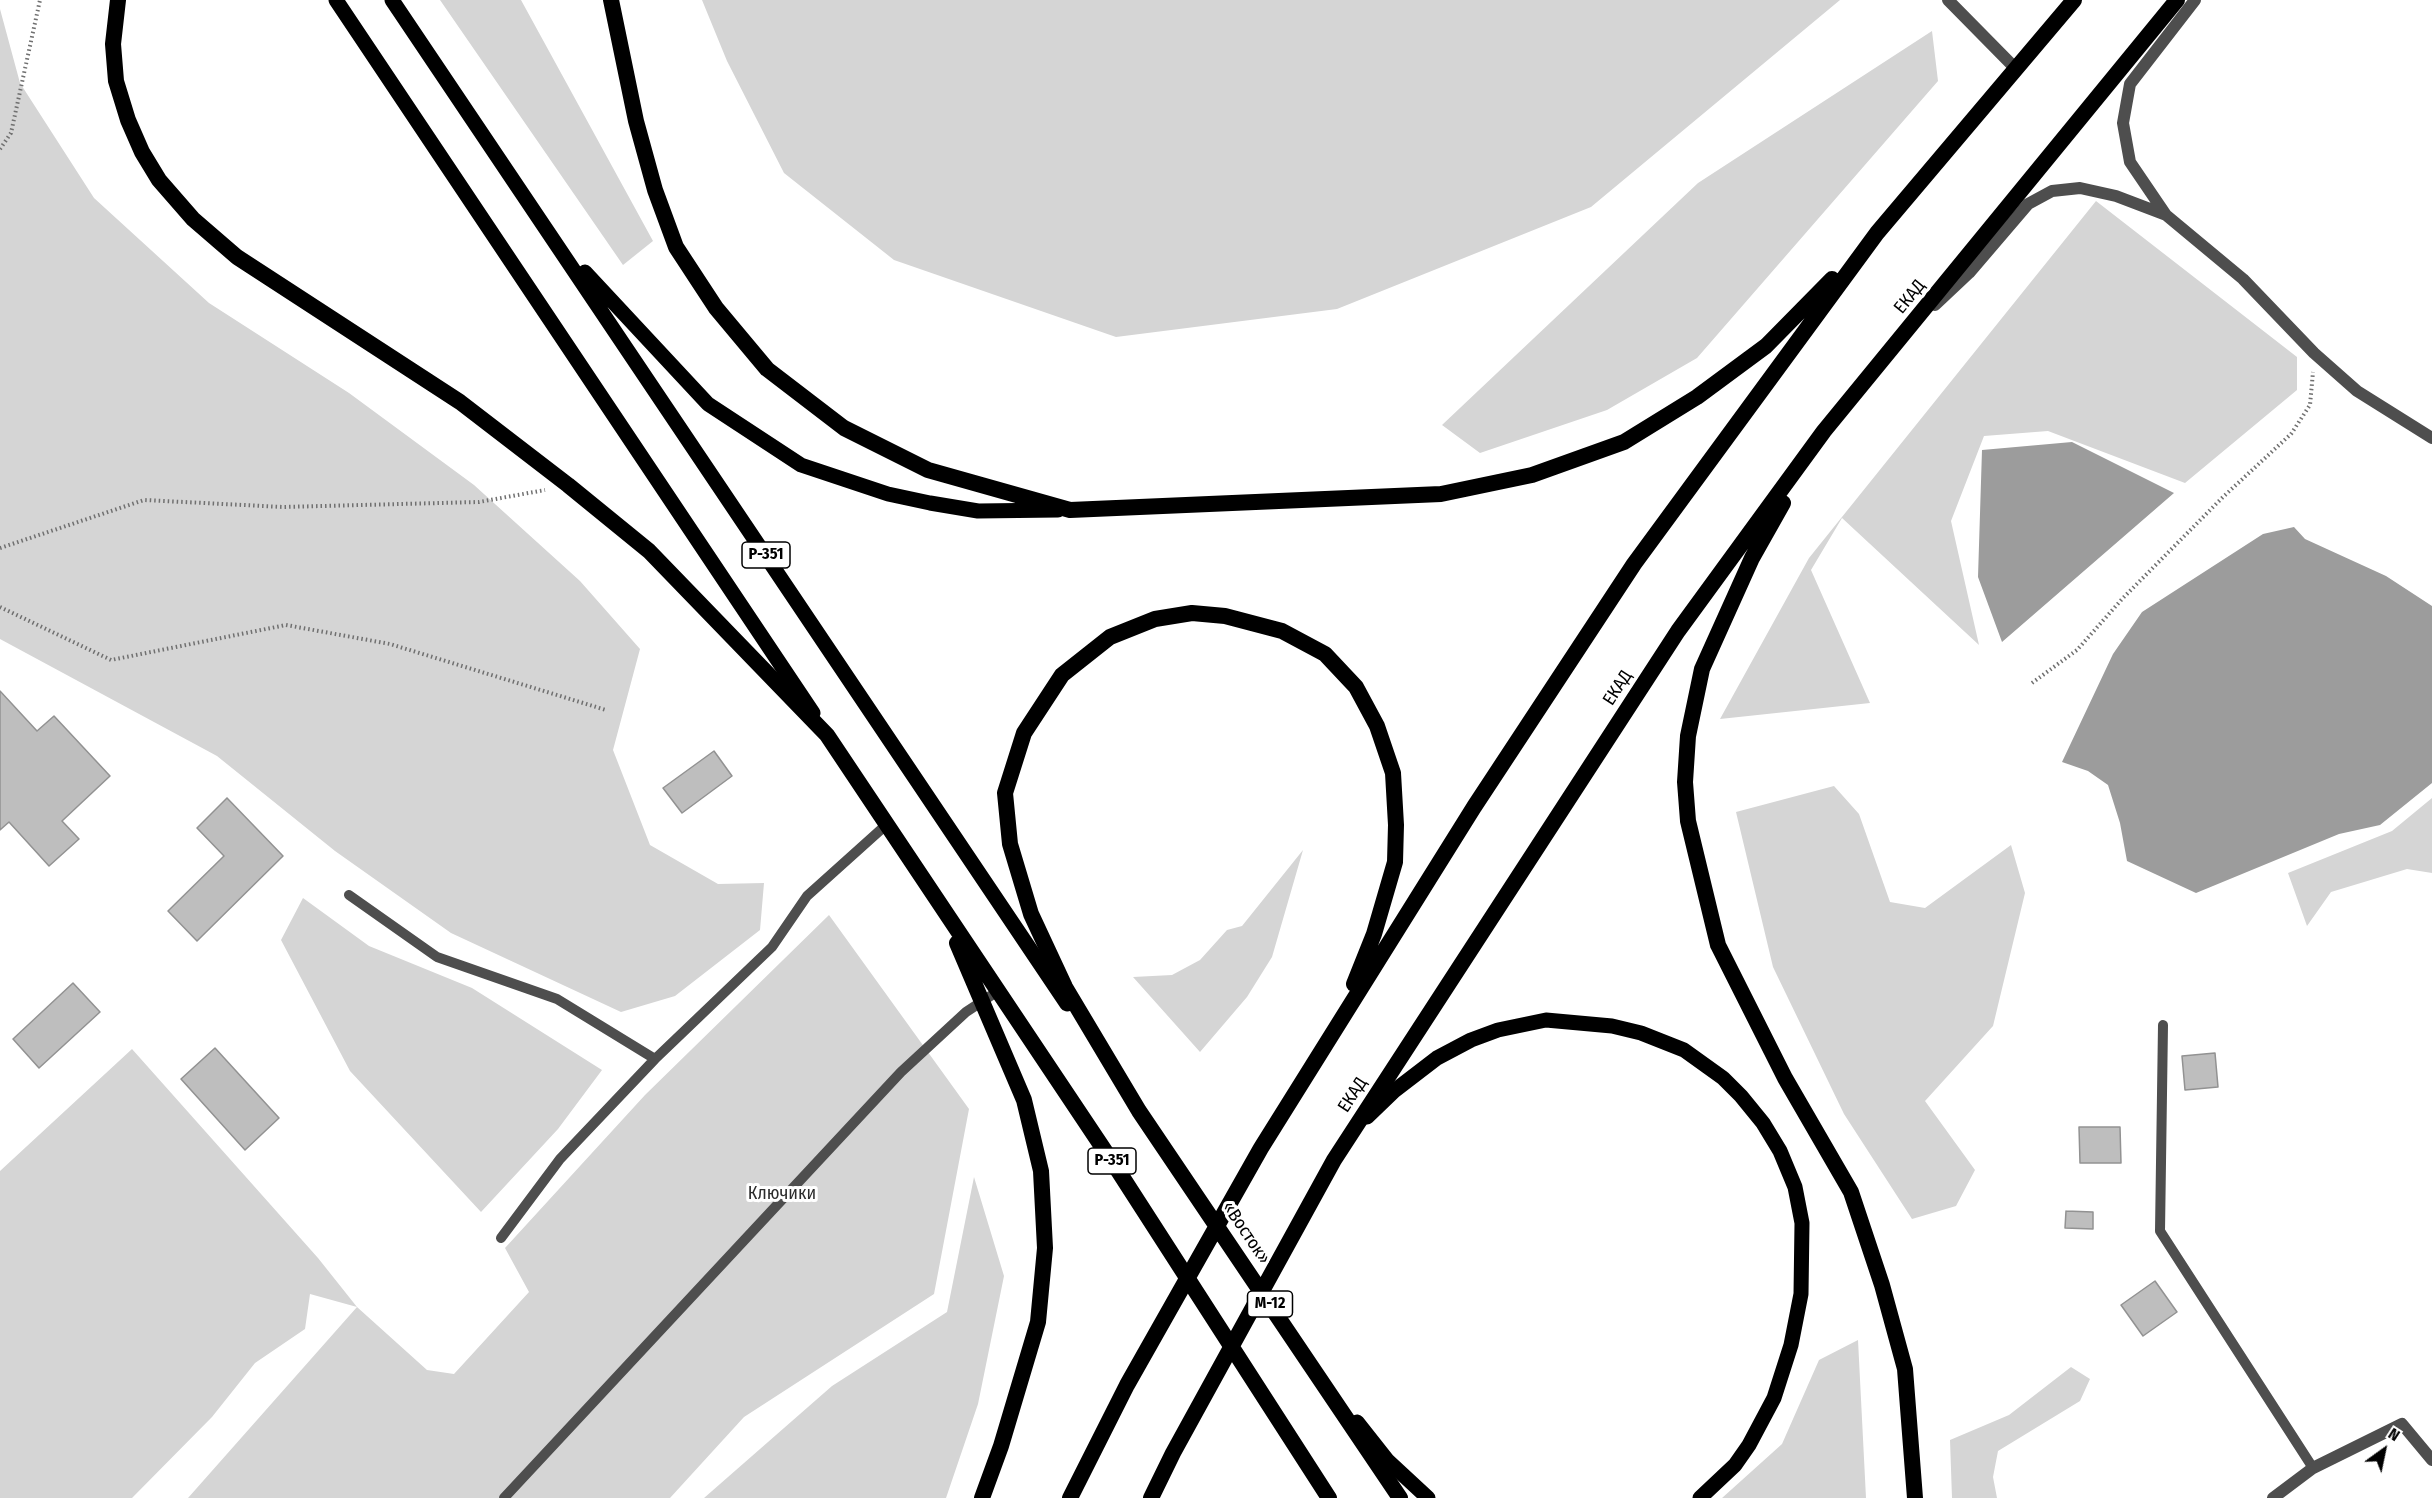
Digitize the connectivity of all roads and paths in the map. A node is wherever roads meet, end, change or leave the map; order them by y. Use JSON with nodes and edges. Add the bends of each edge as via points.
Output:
{"nodes":[{"id":1,"x":40,"y":0,"type":"edge"},
{"id":2,"x":117,"y":0,"type":"edge"},
{"id":3,"x":336,"y":0,"type":"edge"},
{"id":4,"x":392,"y":0,"type":"edge"},
{"id":5,"x":611,"y":0,"type":"edge"},
{"id":6,"x":1948,"y":0,"type":"edge"},
{"id":7,"x":2074,"y":0,"type":"edge"},
{"id":8,"x":2177,"y":0,"type":"edge"},
{"id":9,"x":2195,"y":0,"type":"edge"},
{"id":10,"x":2016,"y":69,"type":"junction"},
{"id":11,"x":0,"y":149,"type":"edge"},
{"id":12,"x":2166,"y":215,"type":"junction"},
{"id":13,"x":1878,"y":233,"type":"junction"},
{"id":14,"x":555,"y":239,"type":"junction"},
{"id":15,"x":1906,"y":333,"type":"junction"},
{"id":16,"x":2314,"y":354,"type":"junction"},
{"id":17,"x":1824,"y":431,"type":"junction"},
{"id":18,"x":2432,"y":438,"type":"edge"},
{"id":19,"x":568,"y":485,"type":"junction"},
{"id":20,"x":1070,"y":510,"type":"junction"},
{"id":21,"x":0,"y":548,"type":"edge"},
{"id":22,"x":0,"y":607,"type":"edge"},
{"id":23,"x":2032,"y":682,"type":"dead end"},
{"id":24,"x":606,"y":710,"type":"dead end"},
{"id":25,"x":827,"y":735,"type":"junction"},
{"id":26,"x":886,"y":825,"type":"junction"},
{"id":27,"x":350,"y":895,"type":"dead end"},
{"id":28,"x":941,"y":906,"type":"junction"},
{"id":29,"x":998,"y":991,"type":"junction"},
{"id":30,"x":982,"y":1001,"type":"junction"},
{"id":31,"x":1337,"y":1023,"type":"junction"},
{"id":32,"x":2163,"y":1025,"type":"dead end"},
{"id":33,"x":655,"y":1059,"type":"junction"},
{"id":34,"x":1139,"y":1111,"type":"junction"},
{"id":35,"x":1334,"y":1160,"type":"junction"},
{"id":36,"x":501,"y":1238,"type":"dead end"},
{"id":37,"x":1309,"y":1361,"type":"junction"},
{"id":38,"x":1277,"y":1421,"type":"junction"},
{"id":39,"x":2432,"y":1460,"type":"edge"},
{"id":40,"x":2313,"y":1468,"type":"junction"},
{"id":41,"x":504,"y":1498,"type":"edge"},
{"id":42,"x":982,"y":1498,"type":"edge"},
{"id":43,"x":1070,"y":1498,"type":"edge"},
{"id":44,"x":1151,"y":1498,"type":"edge"},
{"id":45,"x":1323,"y":1498,"type":"edge"},
{"id":46,"x":1329,"y":1498,"type":"edge"},
{"id":47,"x":1401,"y":1498,"type":"edge"},
{"id":48,"x":1428,"y":1498,"type":"edge"},
{"id":49,"x":1700,"y":1498,"type":"edge"},
{"id":50,"x":1915,"y":1498,"type":"edge"},
{"id":51,"x":2273,"y":1498,"type":"edge"}],
"edges":[{"from":1,"to":11,"type":"path","via":[[11,133]]},
{"from":2,"to":19,"type":"highway","via":[[113,45],[116,81],[128,120],[159,180],[193,219],[237,256],[460,402]]},
{"from":3,"to":25,"type":"main road","number":"Р-351"},
{"from":4,"to":14,"type":"main road","number":"Р-351"},
{"from":5,"to":20,"type":"highway","via":[[636,121],[676,247],[716,308],[768,369],[844,428],[928,470]]},
{"from":6,"to":10,"type":"street"},
{"from":7,"to":10,"type":"highway"},
{"from":8,"to":15,"type":"highway","name":"ЕКАД"},
{"from":9,"to":12,"type":"street","via":[[2130,84],[2123,123],[2130,162]]},
{"from":10,"to":13,"type":"highway"},
{"from":12,"to":15,"type":"street","via":[[2116,196],[2080,188],[2052,190],[2028,204],[1969,273]]},
{"from":12,"to":16,"type":"street","via":[[2243,279]]},
{"from":13,"to":20,"type":"highway","via":[[1766,346],[1697,397],[1624,442],[1532,475],[1441,494]]},
{"from":13,"to":31,"type":"highway","via":[[1634,564]]},
{"from":14,"to":20,"type":"main road","via":[[708,404],[801,465],[888,495],[978,511]]},
{"from":14,"to":34,"type":"main road","number":"Р-351"},
{"from":15,"to":17,"type":"highway","name":"ЕКАД"},
{"from":16,"to":18,"type":"street","via":[[2357,391]]},
{"from":16,"to":23,"type":"path","via":[[2310,405],[2291,434],[2223,497],[2077,650]]},
{"from":17,"to":35,"type":"highway","name":"ЕКАД","via":[[1678,631]]},
{"from":17,"to":50,"type":"highway","via":[[1752,558],[1702,669],[1689,736],[1685,782],[1688,821],[1718,945],[1785,1078],[1851,1192],[1905,1369]]},
{"from":19,"to":21,"type":"path","via":[[479,502],[282,507],[144,500]]},
{"from":19,"to":25,"type":"highway","via":[[649,551]]},
{"from":22,"to":24,"type":"path","via":[[111,660],[286,625],[390,644]]},
{"from":25,"to":26,"type":"highway","number":"Р-351"},
{"from":26,"to":28,"type":"highway","number":"Р-351"},
{"from":26,"to":33,"type":"lane","via":[[807,896],[772,947]]},
{"from":27,"to":33,"type":"lane","via":[[437,957],[557,999]]},
{"from":28,"to":29,"type":"highway","number":"Р-351"},
{"from":28,"to":30,"type":"highway"},
{"from":29,"to":30,"type":"lane"},
{"from":29,"to":38,"type":"highway","number":"Р-351"},
{"from":30,"to":41,"type":"lane","via":[[902,1072]]},
{"from":30,"to":42,"type":"highway","via":[[1024,1100],[1041,1171],[1045,1248],[1038,1322]]},
{"from":31,"to":34,"type":"highway","name":"«Восток»","via":[[1374,934],[1395,862],[1393,773],[1377,726],[1356,687],[1325,654],[1282,631],[1225,616],[1192,613],[1155,619],[1110,637],[1062,675],[1024,733],[1005,793],[1010,843],[1031,914],[1065,987]]},
{"from":31,"to":43,"type":"highway","via":[[1127,1385]]},
{"from":32,"to":40,"type":"lane","via":[[2160,1231]]},
{"from":33,"to":36,"type":"lane","via":[[560,1159]]},
{"from":34,"to":37,"type":"highway","name":"«Восток»","number":"М-12"},
{"from":35,"to":44,"type":"highway","name":"ЕКАД"},
{"from":35,"to":49,"type":"main road","via":[[1361,1123],[1394,1090],[1437,1058],[1498,1030],[1546,1020],[1612,1026],[1684,1050],[1723,1078],[1763,1123],[1780,1151],[1795,1187],[1802,1223],[1803,1262],[1791,1345],[1774,1398],[1735,1464]]},
{"from":37,"to":47,"type":"highway","name":"«Восток»","number":"М-12"},
{"from":37,"to":48,"type":"main road","via":[[1388,1460]]},
{"from":38,"to":45,"type":"main road"},
{"from":38,"to":46,"type":"highway","number":"Р-351"},
{"from":39,"to":40,"type":"street","via":[[2402,1424]]},
{"from":40,"to":51,"type":"street"}]}
